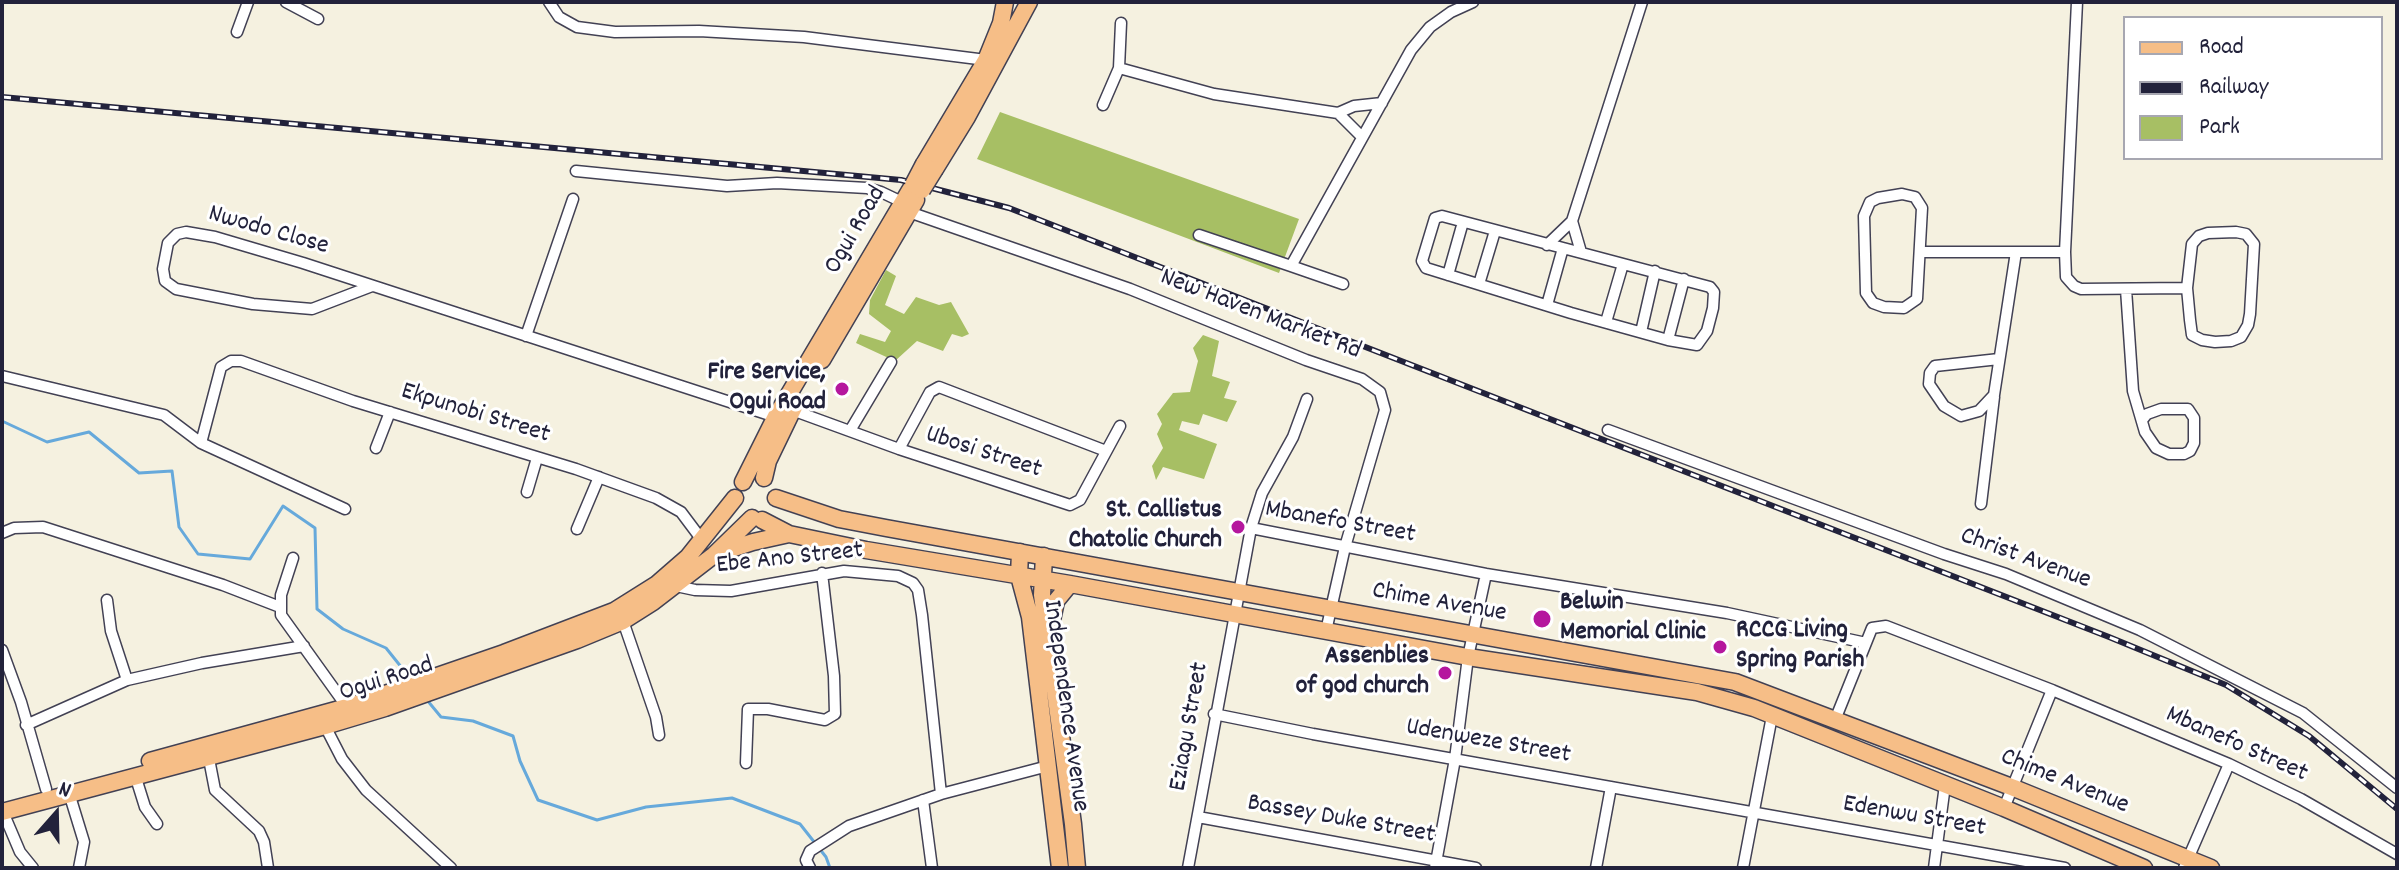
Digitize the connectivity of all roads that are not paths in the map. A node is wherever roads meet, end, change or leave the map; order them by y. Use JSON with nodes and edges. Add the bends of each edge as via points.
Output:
{"nodes":[{"id":1,"x":248,"y":2,"type":"edge"},
{"id":2,"x":286,"y":2,"type":"edge"},
{"id":3,"x":549,"y":2,"type":"edge"},
{"id":4,"x":1005,"y":2,"type":"edge"},
{"id":5,"x":1029,"y":2,"type":"edge"},
{"id":6,"x":1473,"y":2,"type":"edge"},
{"id":7,"x":1642,"y":2,"type":"edge"},
{"id":8,"x":2077,"y":2,"type":"edge"},
{"id":9,"x":318,"y":19,"type":"dead end"},
{"id":10,"x":1121,"y":23,"type":"dead end"},
{"id":11,"x":237,"y":32,"type":"dead end"},
{"id":12,"x":986,"y":60,"type":"junction"},
{"id":13,"x":1119,"y":68,"type":"junction"},
{"id":14,"x":1382,"y":103,"type":"junction"},
{"id":15,"x":1103,"y":105,"type":"dead end"},
{"id":16,"x":1338,"y":113,"type":"junction"},
{"id":17,"x":1362,"y":137,"type":"junction"},
{"id":18,"x":930,"y":166,"type":"junction"},
{"id":19,"x":576,"y":171,"type":"dead end"},
{"id":20,"x":573,"y":199,"type":"dead end"},
{"id":21,"x":905,"y":207,"type":"junction"},
{"id":22,"x":1572,"y":221,"type":"junction"},
{"id":23,"x":1463,"y":222,"type":"junction"},
{"id":24,"x":1495,"y":231,"type":"junction"},
{"id":25,"x":1199,"y":235,"type":"dead end"},
{"id":26,"x":1547,"y":245,"type":"junction"},
{"id":27,"x":1563,"y":248,"type":"junction"},
{"id":28,"x":1581,"y":252,"type":"junction"},
{"id":29,"x":1921,"y":252,"type":"junction"},
{"id":30,"x":2016,"y":252,"type":"junction"},
{"id":31,"x":2065,"y":252,"type":"junction"},
{"id":32,"x":1623,"y":264,"type":"junction"},
{"id":33,"x":1291,"y":266,"type":"junction"},
{"id":34,"x":1655,"y":271,"type":"junction"},
{"id":35,"x":1448,"y":275,"type":"junction"},
{"id":36,"x":1684,"y":279,"type":"junction"},
{"id":37,"x":1343,"y":284,"type":"dead end"},
{"id":38,"x":1479,"y":284,"type":"junction"},
{"id":39,"x":372,"y":286,"type":"junction"},
{"id":40,"x":2187,"y":288,"type":"junction"},
{"id":41,"x":2126,"y":289,"type":"junction"},
{"id":42,"x":1547,"y":305,"type":"junction"},
{"id":43,"x":1606,"y":322,"type":"junction"},
{"id":44,"x":1641,"y":332,"type":"junction"},
{"id":45,"x":526,"y":336,"type":"junction"},
{"id":46,"x":1668,"y":340,"type":"junction"},
{"id":47,"x":1999,"y":359,"type":"junction"},
{"id":48,"x":891,"y":362,"type":"dead end"},
{"id":49,"x":2,"y":376,"type":"edge"},
{"id":50,"x":1994,"y":395,"type":"junction"},
{"id":51,"x":1307,"y":399,"type":"dead end"},
{"id":52,"x":390,"y":412,"type":"junction"},
{"id":53,"x":785,"y":416,"type":"junction"},
{"id":54,"x":2143,"y":419,"type":"junction"},
{"id":55,"x":1120,"y":426,"type":"dead end"},
{"id":56,"x":851,"y":429,"type":"junction"},
{"id":57,"x":1608,"y":430,"type":"dead end"},
{"id":58,"x":201,"y":443,"type":"junction"},
{"id":59,"x":376,"y":448,"type":"dead end"},
{"id":60,"x":899,"y":449,"type":"junction"},
{"id":61,"x":1106,"y":451,"type":"junction"},
{"id":62,"x":537,"y":458,"type":"junction"},
{"id":63,"x":599,"y":477,"type":"junction"},
{"id":64,"x":764,"y":478,"type":"junction"},
{"id":65,"x":743,"y":482,"type":"junction"},
{"id":66,"x":527,"y":492,"type":"dead end"},
{"id":67,"x":735,"y":498,"type":"junction"},
{"id":68,"x":776,"y":498,"type":"junction"},
{"id":69,"x":1981,"y":504,"type":"dead end"},
{"id":70,"x":345,"y":509,"type":"dead end"},
{"id":71,"x":757,"y":519,"type":"junction"},
{"id":72,"x":1251,"y":528,"type":"junction"},
{"id":73,"x":577,"y":529,"type":"dead end"},
{"id":74,"x":2,"y":533,"type":"edge"},
{"id":75,"x":789,"y":534,"type":"junction"},
{"id":76,"x":702,"y":540,"type":"junction"},
{"id":77,"x":1345,"y":547,"type":"junction"},
{"id":78,"x":1020,"y":552,"type":"junction"},
{"id":79,"x":714,"y":555,"type":"junction"},
{"id":80,"x":1044,"y":556,"type":"junction"},
{"id":81,"x":293,"y":558,"type":"dead end"},
{"id":82,"x":926,"y":560,"type":"junction"},
{"id":83,"x":822,"y":573,"type":"junction"},
{"id":84,"x":1486,"y":574,"type":"junction"},
{"id":85,"x":1019,"y":576,"type":"junction"},
{"id":86,"x":1042,"y":580,"type":"junction"},
{"id":87,"x":1070,"y":584,"type":"junction"},
{"id":88,"x":676,"y":586,"type":"junction"},
{"id":89,"x":1238,"y":593,"type":"junction"},
{"id":90,"x":107,"y":600,"type":"dead end"},
{"id":91,"x":280,"y":607,"type":"junction"},
{"id":92,"x":1331,"y":609,"type":"junction"},
{"id":93,"x":1234,"y":615,"type":"junction"},
{"id":94,"x":1030,"y":617,"type":"junction"},
{"id":95,"x":623,"y":621,"type":"junction"},
{"id":96,"x":1326,"y":631,"type":"junction"},
{"id":97,"x":1473,"y":635,"type":"junction"},
{"id":98,"x":1048,"y":639,"type":"junction"},
{"id":99,"x":1866,"y":643,"type":"junction"},
{"id":100,"x":304,"y":646,"type":"junction"},
{"id":101,"x":2,"y":650,"type":"edge"},
{"id":102,"x":1468,"y":657,"type":"junction"},
{"id":103,"x":127,"y":680,"type":"junction"},
{"id":104,"x":419,"y":689,"type":"junction"},
{"id":105,"x":2052,"y":690,"type":"junction"},
{"id":106,"x":347,"y":707,"type":"junction"},
{"id":107,"x":1214,"y":714,"type":"junction"},
{"id":108,"x":1772,"y":716,"type":"junction"},
{"id":109,"x":1835,"y":720,"type":"junction"},
{"id":110,"x":26,"y":725,"type":"junction"},
{"id":111,"x":325,"y":726,"type":"junction"},
{"id":112,"x":659,"y":735,"type":"dead end"},
{"id":113,"x":209,"y":759,"type":"junction"},
{"id":114,"x":1455,"y":759,"type":"junction"},
{"id":115,"x":746,"y":763,"type":"dead end"},
{"id":116,"x":2229,"y":764,"type":"junction"},
{"id":117,"x":1048,"y":766,"type":"junction"},
{"id":118,"x":135,"y":775,"type":"junction"},
{"id":119,"x":1945,"y":785,"type":"junction"},
{"id":120,"x":1611,"y":787,"type":"junction"},
{"id":121,"x":2014,"y":788,"type":"junction"},
{"id":122,"x":2397,"y":788,"type":"edge"},
{"id":123,"x":46,"y":789,"type":"junction"},
{"id":124,"x":69,"y":793,"type":"junction"},
{"id":125,"x":941,"y":794,"type":"junction"},
{"id":126,"x":923,"y":800,"type":"junction"},
{"id":127,"x":2,"y":802,"type":"edge"},
{"id":128,"x":2004,"y":808,"type":"junction"},
{"id":129,"x":2,"y":812,"type":"edge"},
{"id":130,"x":1755,"y":812,"type":"junction"},
{"id":131,"x":1198,"y":817,"type":"junction"},
{"id":132,"x":157,"y":824,"type":"dead end"},
{"id":133,"x":1938,"y":844,"type":"junction"},
{"id":134,"x":2397,"y":854,"type":"edge"},
{"id":135,"x":2186,"y":863,"type":"edge"},
{"id":136,"x":1435,"y":864,"type":"edge"},
{"id":137,"x":33,"y":868,"type":"edge"},
{"id":138,"x":79,"y":868,"type":"edge"},
{"id":139,"x":268,"y":868,"type":"edge"},
{"id":140,"x":451,"y":868,"type":"edge"},
{"id":141,"x":810,"y":868,"type":"edge"},
{"id":142,"x":932,"y":868,"type":"edge"},
{"id":143,"x":1060,"y":868,"type":"edge"},
{"id":144,"x":1077,"y":868,"type":"edge"},
{"id":145,"x":1188,"y":868,"type":"edge"},
{"id":146,"x":1476,"y":868,"type":"edge"},
{"id":147,"x":1596,"y":868,"type":"edge"},
{"id":148,"x":1743,"y":868,"type":"edge"},
{"id":149,"x":1934,"y":868,"type":"edge"},
{"id":150,"x":2065,"y":868,"type":"edge"},
{"id":151,"x":2144,"y":868,"type":"edge"},
{"id":152,"x":2211,"y":868,"type":"edge"}],
"edges":[{"from":1,"to":11,"type":"street"},
{"from":2,"to":9,"type":"street"},
{"from":3,"to":12,"type":"street","via":[[559,17],[577,27],[804,37]]},
{"from":4,"to":12,"type":"main road","name":"Ogui Road"},
{"from":5,"to":18,"type":"main road","name":"Ogui Road","via":[[967,117]]},
{"from":6,"to":14,"type":"street","via":[[1424,33]]},
{"from":7,"to":22,"type":"street"},
{"from":8,"to":31,"type":"street"},
{"from":10,"to":13,"type":"street"},
{"from":12,"to":18,"type":"main road","name":"Ogui Road"},
{"from":13,"to":15,"type":"street"},
{"from":13,"to":16,"type":"street","via":[[1214,94]]},
{"from":14,"to":16,"type":"street"},
{"from":14,"to":17,"type":"street"},
{"from":16,"to":17,"type":"street"},
{"from":17,"to":33,"type":"street"},
{"from":18,"to":21,"type":"main road","name":"Ogui Road","bridge":true},
{"from":19,"to":21,"type":"street","name":"New Haven Market Rd","via":[[727,186],[867,188]]},
{"from":20,"to":45,"type":"street"},
{"from":21,"to":53,"type":"main road","name":"Ogui Road"},
{"from":21,"to":77,"type":"street","name":"New Haven Market Rd","via":[[1373,386],[1385,410]]},
{"from":22,"to":26,"type":"street"},
{"from":22,"to":28,"type":"street"},
{"from":23,"to":24,"type":"street"},
{"from":23,"to":35,"type":"street"},
{"from":23,"to":35,"type":"street","via":[[1435,218],[1422,261],[1426,268]]},
{"from":24,"to":26,"type":"street"},
{"from":24,"to":38,"type":"street"},
{"from":25,"to":33,"type":"street"},
{"from":26,"to":27,"type":"street"},
{"from":27,"to":28,"type":"street"},
{"from":27,"to":42,"type":"street"},
{"from":28,"to":32,"type":"street"},
{"from":29,"to":29,"type":"street","via":[[1922,208],[1915,197],[1902,194],[1868,204],[1866,293],[1873,303],[1904,308],[1914,303]]},
{"from":29,"to":30,"type":"street"},
{"from":30,"to":31,"type":"street"},
{"from":30,"to":47,"type":"street"},
{"from":31,"to":41,"type":"street","via":[[2066,277],[2074,286]]},
{"from":32,"to":34,"type":"street"},
{"from":32,"to":43,"type":"street"},
{"from":33,"to":37,"type":"street"},
{"from":34,"to":36,"type":"street"},
{"from":34,"to":44,"type":"street"},
{"from":35,"to":38,"type":"street"},
{"from":36,"to":46,"type":"street"},
{"from":36,"to":46,"type":"street","via":[[1714,292],[1707,331],[1697,345]]},
{"from":38,"to":42,"type":"street"},
{"from":39,"to":39,"type":"street","name":"Nwodo Close","via":[[263,250],[186,232],[168,243],[163,269],[165,281],[176,289],[312,309]]},
{"from":39,"to":45,"type":"street","name":"Nwodo Close"},
{"from":40,"to":40,"type":"street","via":[[2195,239],[2223,232],[2251,238],[2250,314],[2241,337],[2215,342],[2192,335]]},
{"from":40,"to":41,"type":"street"},
{"from":41,"to":54,"type":"street","via":[[2133,391]]},
{"from":42,"to":43,"type":"street"},
{"from":43,"to":44,"type":"street"},
{"from":44,"to":46,"type":"street"},
{"from":45,"to":53,"type":"street","name":"Nwodo Close"},
{"from":47,"to":50,"type":"street"},
{"from":47,"to":50,"type":"street","via":[[1935,366],[1929,379],[1944,406],[1961,416],[1979,411]]},
{"from":48,"to":56,"type":"street"},
{"from":49,"to":58,"type":"street","via":[[164,415]]},
{"from":50,"to":69,"type":"street"},
{"from":51,"to":72,"type":"street"},
{"from":52,"to":58,"type":"street","name":"Ekpunobi Street","via":[[231,361],[221,367]]},
{"from":52,"to":59,"type":"street"},
{"from":52,"to":62,"type":"street","name":"Ekpunobi Street"},
{"from":53,"to":56,"type":"street","name":"Ubosi Street"},
{"from":53,"to":64,"type":"main road","name":"Ogui Road"},
{"from":53,"to":65,"type":"main road","name":"Ogui Road"},
{"from":54,"to":54,"type":"street","via":[[2149,439],[2163,452],[2190,451],[2194,418],[2188,409],[2161,409]]},
{"from":55,"to":61,"type":"street","name":"Ubosi Street"},
{"from":56,"to":60,"type":"street","name":"Ubosi Street"},
{"from":57,"to":122,"type":"street","name":"Christ Avenue","via":[[2006,574],[2140,630],[2303,713]]},
{"from":58,"to":70,"type":"street"},
{"from":60,"to":61,"type":"street","name":"Ubosi Street","via":[[1070,505],[1080,500]]},
{"from":60,"to":61,"type":"street","via":[[930,392],[939,387]]},
{"from":62,"to":63,"type":"street","name":"Ekpunobi Street"},
{"from":62,"to":66,"type":"street"},
{"from":63,"to":73,"type":"street"},
{"from":63,"to":76,"type":"street","name":"Ekpunobi Street","via":[[671,505]]},
{"from":64,"to":65,"type":"main road"},
{"from":64,"to":68,"type":"main road"},
{"from":65,"to":67,"type":"main road"},
{"from":67,"to":71,"type":"main road","via":[[740,510]]},
{"from":67,"to":76,"type":"main road","name":"Ogui Road"},
{"from":68,"to":71,"type":"main road","via":[[774,508]]},
{"from":68,"to":78,"type":"main road","name":"Chime Avenue","via":[[839,519]]},
{"from":71,"to":75,"type":"main road","name":"Chime Avenue"},
{"from":71,"to":79,"type":"main road","name":"Ogui Road"},
{"from":72,"to":77,"type":"street","name":"Mbanefo Street"},
{"from":72,"to":89,"type":"street","name":"Mbanefo Street"},
{"from":74,"to":91,"type":"street","via":[[43,527]]},
{"from":75,"to":79,"type":"main road"},
{"from":75,"to":82,"type":"main road","name":"Chime Avenue"},
{"from":76,"to":104,"type":"main road","name":"Ogui Road","via":[[657,584],[614,611]]},
{"from":77,"to":84,"type":"street","name":"Mbanefo Street"},
{"from":77,"to":92,"type":"street","name":"New Haven Market Rd"},
{"from":78,"to":80,"type":"main road","name":"Chime Avenue"},
{"from":78,"to":85,"type":"main road","name":"Independence Avenue"},
{"from":79,"to":88,"type":"main road","name":"Ogui Road"},
{"from":80,"to":86,"type":"main road","name":"Independence Avenue"},
{"from":80,"to":89,"type":"main road","name":"Chime Avenue"},
{"from":81,"to":91,"type":"street"},
{"from":82,"to":85,"type":"main road","name":"Chime Avenue"},
{"from":82,"to":94,"type":"main road","via":[[1007,586]]},
{"from":83,"to":88,"type":"street","name":"Ebe Ano Street","via":[[731,591]]},
{"from":83,"to":115,"type":"street","via":[[835,714],[825,720],[748,709]]},
{"from":83,"to":125,"type":"street","name":"Ebe Ano Street","via":[[869,572],[907,579],[918,590]]},
{"from":84,"to":97,"type":"street"},
{"from":84,"to":99,"type":"street","name":"Mbanefo Street","via":[[1727,613]]},
{"from":85,"to":86,"type":"main road","name":"Chime Avenue"},
{"from":85,"to":94,"type":"main road","name":"Independence Avenue"},
{"from":86,"to":87,"type":"main road","name":"Chime Avenue"},
{"from":86,"to":98,"type":"main road","name":"Independence Avenue"},
{"from":87,"to":93,"type":"main road","name":"Chime Avenue"},
{"from":87,"to":98,"type":"main road","via":[[1056,601]]},
{"from":88,"to":95,"type":"main road","name":"Ogui Road"},
{"from":89,"to":92,"type":"main road","name":"Chime Avenue"},
{"from":89,"to":93,"type":"street","name":"Eziagu Street"},
{"from":90,"to":103,"type":"street"},
{"from":91,"to":100,"type":"street"},
{"from":92,"to":96,"type":"street","name":"New Haven Market Rd"},
{"from":92,"to":97,"type":"main road","name":"Chime Avenue"},
{"from":93,"to":96,"type":"main road","name":"Chime Avenue"},
{"from":93,"to":107,"type":"street","name":"Eziagu Street"},
{"from":94,"to":117,"type":"main road","name":"Independence Avenue"},
{"from":95,"to":104,"type":"main road","name":"Ogui Road"},
{"from":95,"to":112,"type":"street"},
{"from":96,"to":102,"type":"main road","name":"Chime Avenue"},
{"from":97,"to":102,"type":"street"},
{"from":97,"to":109,"type":"main road","name":"Chime Avenue","via":[[1735,682]]},
{"from":98,"to":144,"type":"main road","name":"Independence Avenue"},
{"from":99,"to":105,"type":"street","name":"Mbanefo Street","via":[[1872,628],[1886,626]]},
{"from":99,"to":109,"type":"street"},
{"from":100,"to":103,"type":"street"},
{"from":100,"to":106,"type":"street"},
{"from":101,"to":110,"type":"street"},
{"from":102,"to":108,"type":"main road","name":"Chime Avenue","via":[[1672,687]]},
{"from":102,"to":114,"type":"street"},
{"from":103,"to":110,"type":"street"},
{"from":104,"to":106,"type":"main road","name":"Ogui Road"},
{"from":104,"to":111,"type":"main road","name":"Ogui Road"},
{"from":105,"to":116,"type":"street","name":"Mbanefo Street"},
{"from":105,"to":121,"type":"street"},
{"from":106,"to":123,"type":"main road","name":"Ogui Road"},
{"from":107,"to":114,"type":"street","name":"Udenweze Street"},
{"from":107,"to":131,"type":"street","name":"Eziagu Street"},
{"from":108,"to":119,"type":"main road","name":"Chime Avenue"},
{"from":108,"to":130,"type":"street"},
{"from":109,"to":121,"type":"main road","name":"Chime Avenue"},
{"from":110,"to":123,"type":"street"},
{"from":111,"to":113,"type":"main road","name":"Ogui Road"},
{"from":111,"to":140,"type":"street","via":[[366,790]]},
{"from":113,"to":118,"type":"main road","name":"Ogui Road"},
{"from":113,"to":139,"type":"street","via":[[215,790],[259,831]]},
{"from":114,"to":120,"type":"street","name":"Udenweze Street"},
{"from":114,"to":136,"type":"street"},
{"from":116,"to":134,"type":"street","name":"Mbanefo Street"},
{"from":116,"to":135,"type":"street"},
{"from":117,"to":125,"type":"street"},
{"from":117,"to":143,"type":"main road","name":"Independence Avenue"},
{"from":118,"to":124,"type":"main road","name":"Ogui Road"},
{"from":118,"to":132,"type":"street"},
{"from":119,"to":128,"type":"main road","name":"Chime Avenue"},
{"from":119,"to":133,"type":"street"},
{"from":120,"to":130,"type":"street","name":"Udenweze Street"},
{"from":120,"to":147,"type":"street"},
{"from":121,"to":128,"type":"street"},
{"from":121,"to":135,"type":"main road","name":"Chime Avenue"},
{"from":123,"to":127,"type":"main road","name":"Ogui Road"},
{"from":124,"to":129,"type":"main road","name":"Ogui Road"},
{"from":124,"to":138,"type":"street","via":[[84,842]]},
{"from":125,"to":126,"type":"street"},
{"from":126,"to":141,"type":"street","via":[[849,826],[817,846],[806,860]]},
{"from":126,"to":142,"type":"street"},
{"from":128,"to":151,"type":"main road","name":"Chime Avenue"},
{"from":129,"to":137,"type":"street"},
{"from":130,"to":133,"type":"street","name":"Edenwu Street"},
{"from":130,"to":148,"type":"street"},
{"from":131,"to":136,"type":"street","name":"Bassey Duke Street"},
{"from":131,"to":145,"type":"street","name":"Eziagu Street"},
{"from":133,"to":149,"type":"street"},
{"from":133,"to":150,"type":"street","name":"Edenwu Street"},
{"from":135,"to":152,"type":"main road","name":"Chime Avenue"},
{"from":136,"to":146,"type":"street","name":"Bassey Duke Street"}]}
